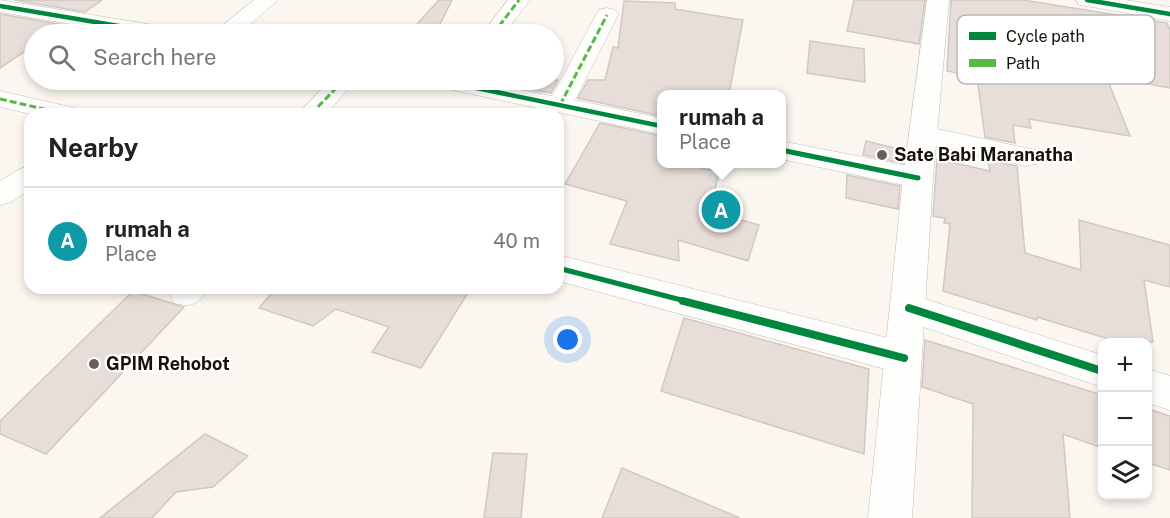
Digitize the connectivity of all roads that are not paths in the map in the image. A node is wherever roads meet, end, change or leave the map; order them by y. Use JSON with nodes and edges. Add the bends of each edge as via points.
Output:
{"nodes":[{"id":1,"x":267,"y":0,"type":"edge"},
{"id":2,"x":519,"y":0,"type":"edge"},
{"id":3,"x":938,"y":0,"type":"edge"},
{"id":4,"x":1087,"y":0,"type":"edge"},
{"id":5,"x":0,"y":6,"type":"edge"},
{"id":6,"x":1170,"y":14,"type":"edge"},
{"id":7,"x":607,"y":15,"type":"dead end"},
{"id":8,"x":107,"y":24,"type":"edge"},
{"id":9,"x":238,"y":24,"type":"edge"},
{"id":10,"x":501,"y":24,"type":"edge"},
{"id":11,"x":334,"y":90,"type":"edge"},
{"id":12,"x":492,"y":90,"type":"edge"},
{"id":13,"x":0,"y":99,"type":"edge"},
{"id":14,"x":560,"y":105,"type":"junction"},
{"id":15,"x":40,"y":108,"type":"edge"},
{"id":16,"x":316,"y":108,"type":"edge"},
{"id":17,"x":657,"y":125,"type":"edge"},
{"id":18,"x":922,"y":135,"type":"junction"},
{"id":19,"x":786,"y":151,"type":"edge"},
{"id":20,"x":1026,"y":157,"type":"dead end"},
{"id":21,"x":918,"y":178,"type":"junction"},
{"id":22,"x":24,"y":180,"type":"edge"},
{"id":23,"x":0,"y":195,"type":"edge"},
{"id":24,"x":564,"y":270,"type":"edge"},
{"id":25,"x":909,"y":308,"type":"junction"},
{"id":26,"x":904,"y":358,"type":"junction"},
{"id":27,"x":1098,"y":370,"type":"edge"},
{"id":28,"x":1152,"y":387,"type":"edge"},
{"id":29,"x":1170,"y":393,"type":"edge"},
{"id":30,"x":890,"y":518,"type":"edge"}],
"edges":[{"from":1,"to":9,"type":"street"},
{"from":2,"to":10,"type":"street"},
{"from":3,"to":18,"type":"street"},
{"from":4,"to":6,"type":"street"},
{"from":5,"to":8,"type":"street"},
{"from":7,"to":14,"type":"street"},
{"from":11,"to":16,"type":"street"},
{"from":12,"to":14,"type":"street"},
{"from":13,"to":15,"type":"street"},
{"from":14,"to":17,"type":"street"},
{"from":18,"to":20,"type":"street"},
{"from":18,"to":21,"type":"street"},
{"from":19,"to":21,"type":"street"},
{"from":21,"to":25,"type":"street"},
{"from":22,"to":23,"type":"street"},
{"from":24,"to":26,"type":"street"},
{"from":25,"to":26,"type":"street"},
{"from":25,"to":27,"type":"street"},
{"from":26,"to":30,"type":"street"},
{"from":28,"to":29,"type":"street"}]}
